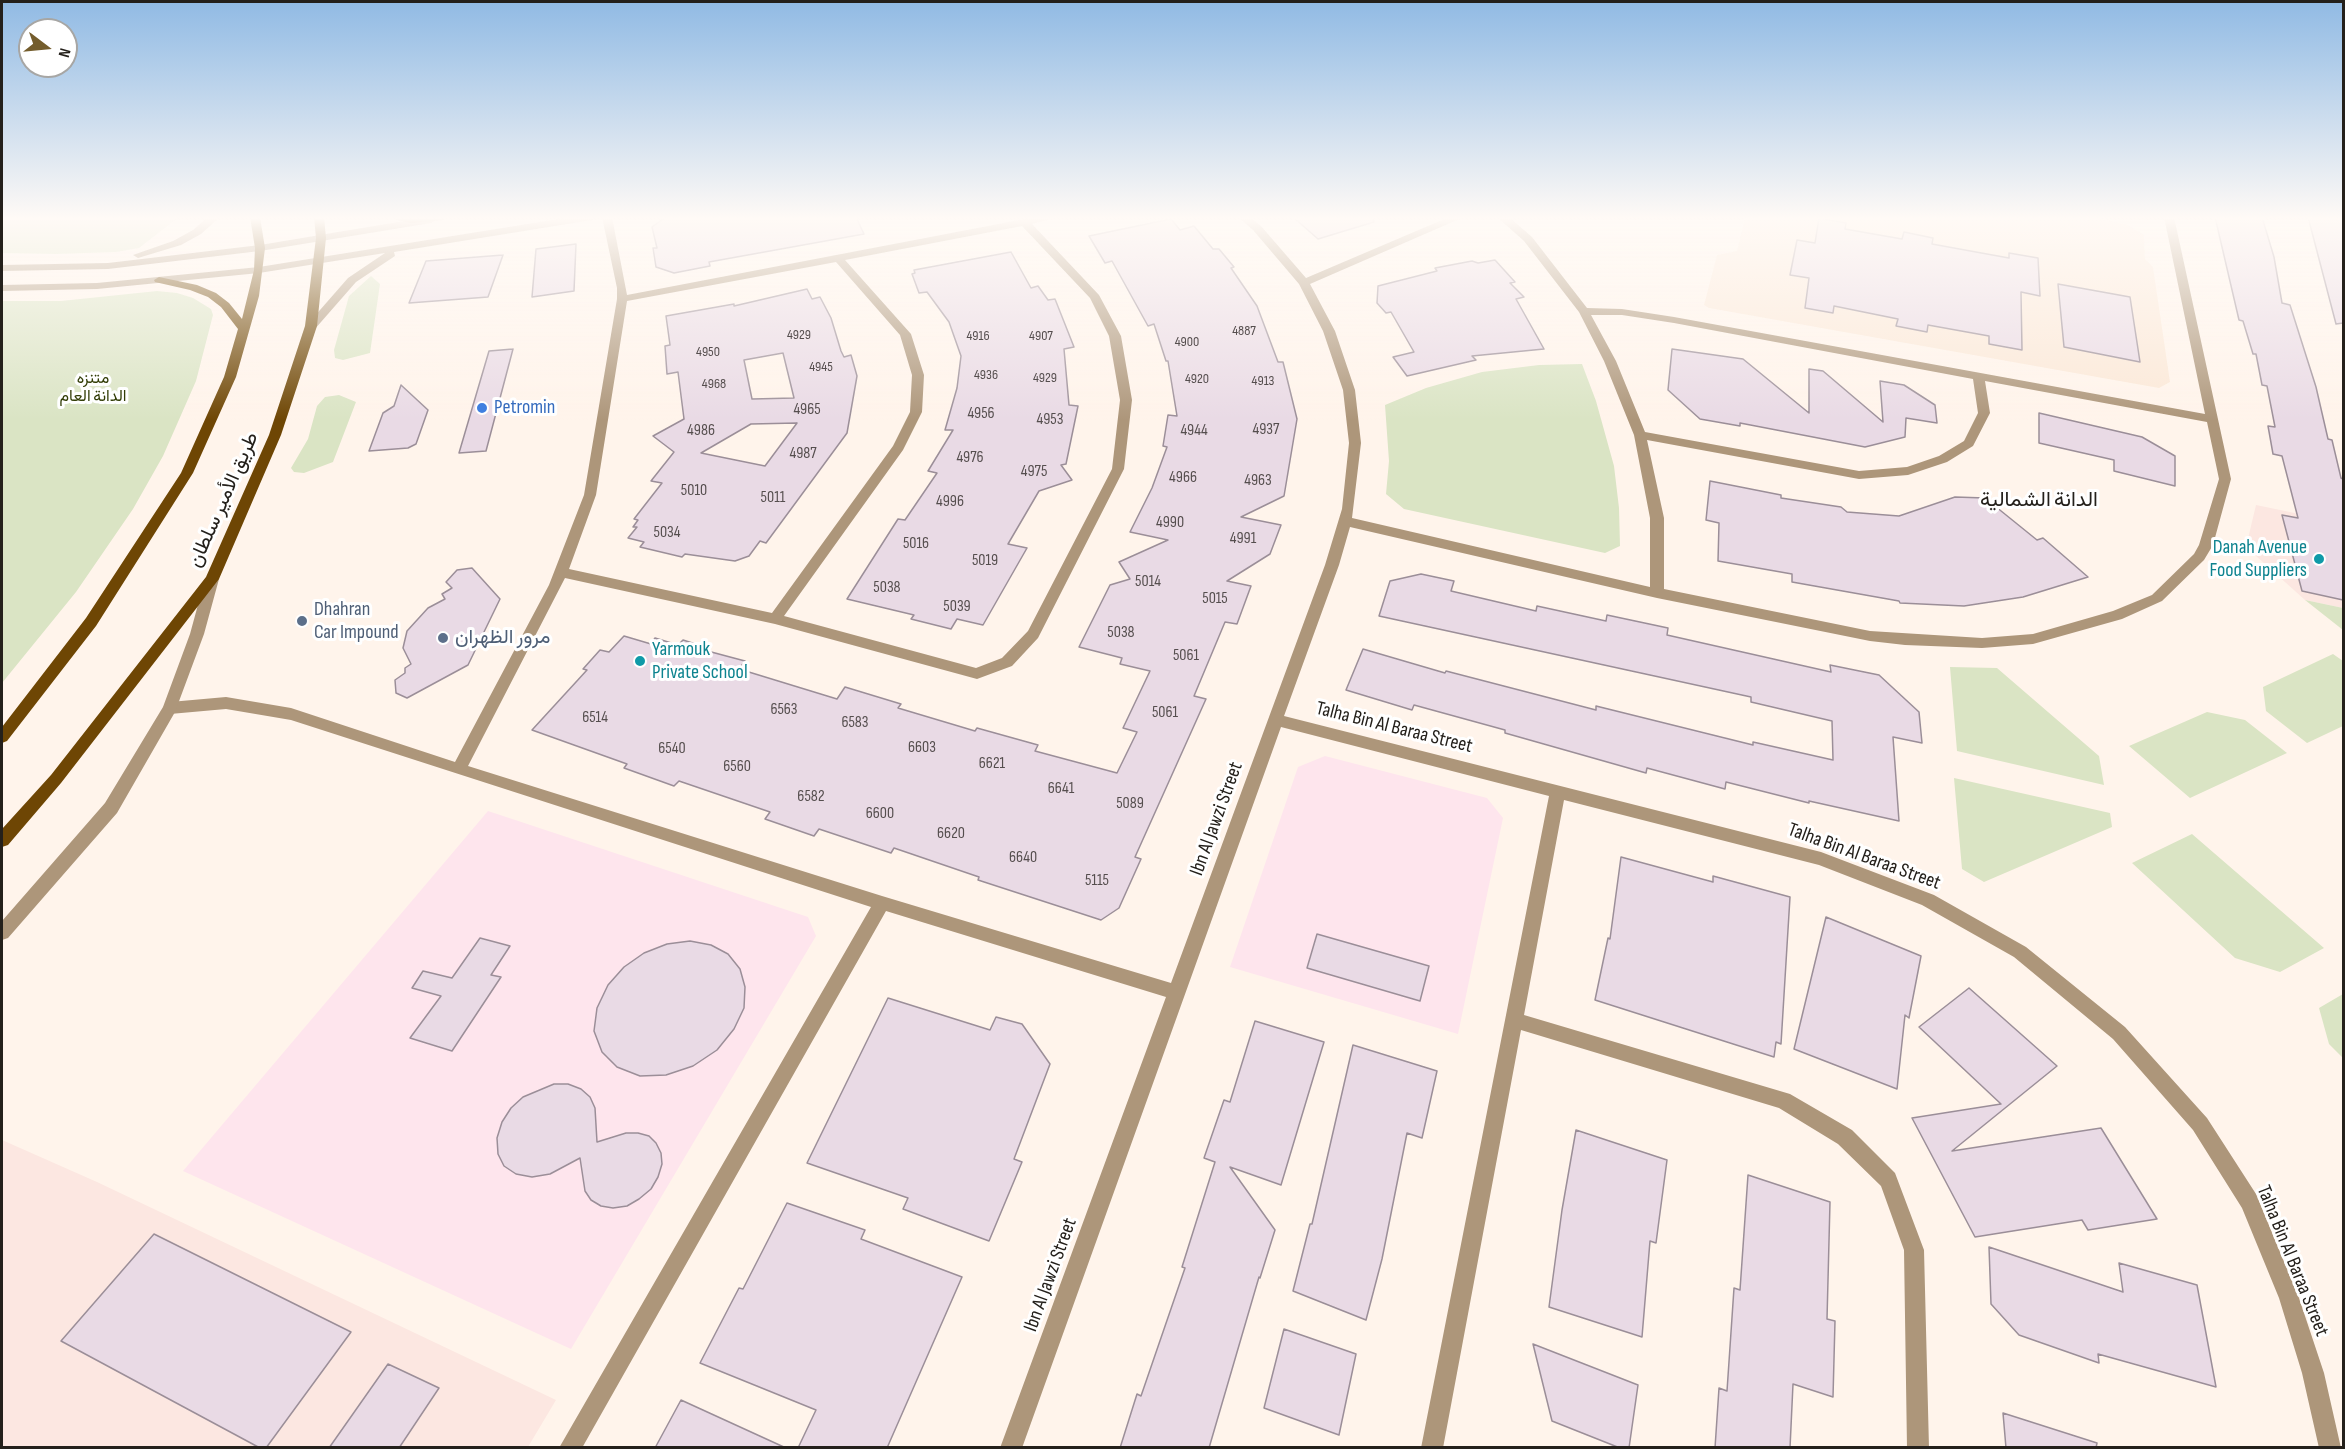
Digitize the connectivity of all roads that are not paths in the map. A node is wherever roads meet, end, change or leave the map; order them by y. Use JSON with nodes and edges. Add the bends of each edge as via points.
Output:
{"nodes":[{"id":1,"x":111,"y":285,"type":"edge"},
{"id":2,"x":181,"y":285,"type":"edge"},
{"id":3,"x":256,"y":285,"type":"edge"},
{"id":4,"x":315,"y":285,"type":"edge"},
{"id":5,"x":348,"y":285,"type":"edge"},
{"id":6,"x":621,"y":285,"type":"edge"},
{"id":7,"x":700,"y":285,"type":"edge"},
{"id":8,"x":862,"y":285,"type":"edge"},
{"id":9,"x":1083,"y":285,"type":"edge"},
{"id":10,"x":1305,"y":285,"type":"edge"},
{"id":11,"x":1563,"y":285,"type":"edge"},
{"id":12,"x":2183,"y":285,"type":"edge"},
{"id":13,"x":2,"y":288,"type":"edge"},
{"id":14,"x":622,"y":299,"type":"junction"},
{"id":15,"x":1584,"y":312,"type":"junction"},
{"id":16,"x":310,"y":328,"type":"junction"},
{"id":17,"x":244,"y":329,"type":"junction"},
{"id":18,"x":1978,"y":376,"type":"junction"},
{"id":19,"x":2211,"y":419,"type":"junction"},
{"id":20,"x":1640,"y":435,"type":"junction"},
{"id":21,"x":1344,"y":521,"type":"junction"},
{"id":22,"x":560,"y":572,"type":"junction"},
{"id":23,"x":212,"y":579,"type":"junction"},
{"id":24,"x":1657,"y":593,"type":"junction"},
{"id":25,"x":775,"y":619,"type":"junction"},
{"id":26,"x":170,"y":708,"type":"junction"},
{"id":27,"x":1276,"y":720,"type":"junction"},
{"id":28,"x":2,"y":737,"type":"edge"},
{"id":29,"x":459,"y":770,"type":"junction"},
{"id":30,"x":1558,"y":792,"type":"junction"},
{"id":31,"x":2,"y":840,"type":"edge"},
{"id":32,"x":882,"y":903,"type":"junction"},
{"id":33,"x":2,"y":933,"type":"edge"},
{"id":34,"x":1176,"y":992,"type":"junction"},
{"id":35,"x":1514,"y":1020,"type":"junction"},
{"id":36,"x":570,"y":1448,"type":"edge"},
{"id":37,"x":1011,"y":1448,"type":"edge"},
{"id":38,"x":1432,"y":1448,"type":"edge"},
{"id":39,"x":1918,"y":1448,"type":"edge"},
{"id":40,"x":2331,"y":1448,"type":"edge"}],
"edges":[{"from":1,"to":13,"type":"street"},
{"from":2,"to":17,"type":"main road","via":[[212,295]]},
{"from":3,"to":17,"type":"main road"},
{"from":4,"to":16,"type":"main road","name":"طريق الأمير سلطان"},
{"from":5,"to":16,"type":"street"},
{"from":6,"to":14,"type":"street"},
{"from":7,"to":14,"type":"street"},
{"from":8,"to":25,"type":"street","via":[[905,334],[918,375],[916,412],[899,447]]},
{"from":9,"to":25,"type":"street","via":[[1095,297],[1115,336],[1126,400],[1118,469],[1033,634],[1007,662],[977,674]]},
{"from":10,"to":21,"type":"street","name":"Ibn Al Jawzi Street","via":[[1329,331],[1349,390],[1355,443]]},
{"from":11,"to":15,"type":"street"},
{"from":12,"to":19,"type":"street"},
{"from":14,"to":22,"type":"street","via":[[590,495]]},
{"from":15,"to":18,"type":"street","via":[[1664,318]]},
{"from":15,"to":20,"type":"street","via":[[1610,361]]},
{"from":16,"to":23,"type":"main road","name":"طريق الأمير سلطان","via":[[275,435]]},
{"from":17,"to":28,"type":"main road","via":[[230,377],[188,473],[91,622]]},
{"from":18,"to":19,"type":"street"},
{"from":18,"to":20,"type":"street","via":[[1984,413],[1969,443],[1943,459],[1908,471],[1858,475]]},
{"from":19,"to":24,"type":"street","via":[[2225,479],[2206,545],[2199,557],[2157,598],[2117,615],[2033,639],[1937,643],[1870,636]]},
{"from":20,"to":24,"type":"street","via":[[1657,518]]},
{"from":21,"to":24,"type":"street"},
{"from":21,"to":27,"type":"street","name":"Ibn Al Jawzi Street"},
{"from":22,"to":25,"type":"street"},
{"from":22,"to":29,"type":"street"},
{"from":23,"to":26,"type":"street"},
{"from":23,"to":31,"type":"main road","name":"طريق الأمير سلطان","via":[[56,779]]},
{"from":26,"to":29,"type":"street","via":[[226,703],[291,714]]},
{"from":26,"to":33,"type":"street","via":[[111,808]]},
{"from":27,"to":30,"type":"street","name":"Talha Bin Al Baraa Street"},
{"from":27,"to":34,"type":"street","name":"Ibn Al Jawzi Street"},
{"from":29,"to":32,"type":"street"},
{"from":30,"to":35,"type":"street"},
{"from":30,"to":40,"type":"street","name":"Talha Bin Al Baraa Street","via":[[1821,859],[1928,900],[2020,952],[2120,1033],[2200,1124],[2249,1201],[2289,1298]]},
{"from":32,"to":34,"type":"street"},
{"from":32,"to":36,"type":"street"},
{"from":34,"to":37,"type":"street","name":"Ibn Al Jawzi Street"},
{"from":35,"to":38,"type":"street"},
{"from":35,"to":39,"type":"street","via":[[1783,1100],[1845,1137],[1888,1179],[1914,1251]]}]}
